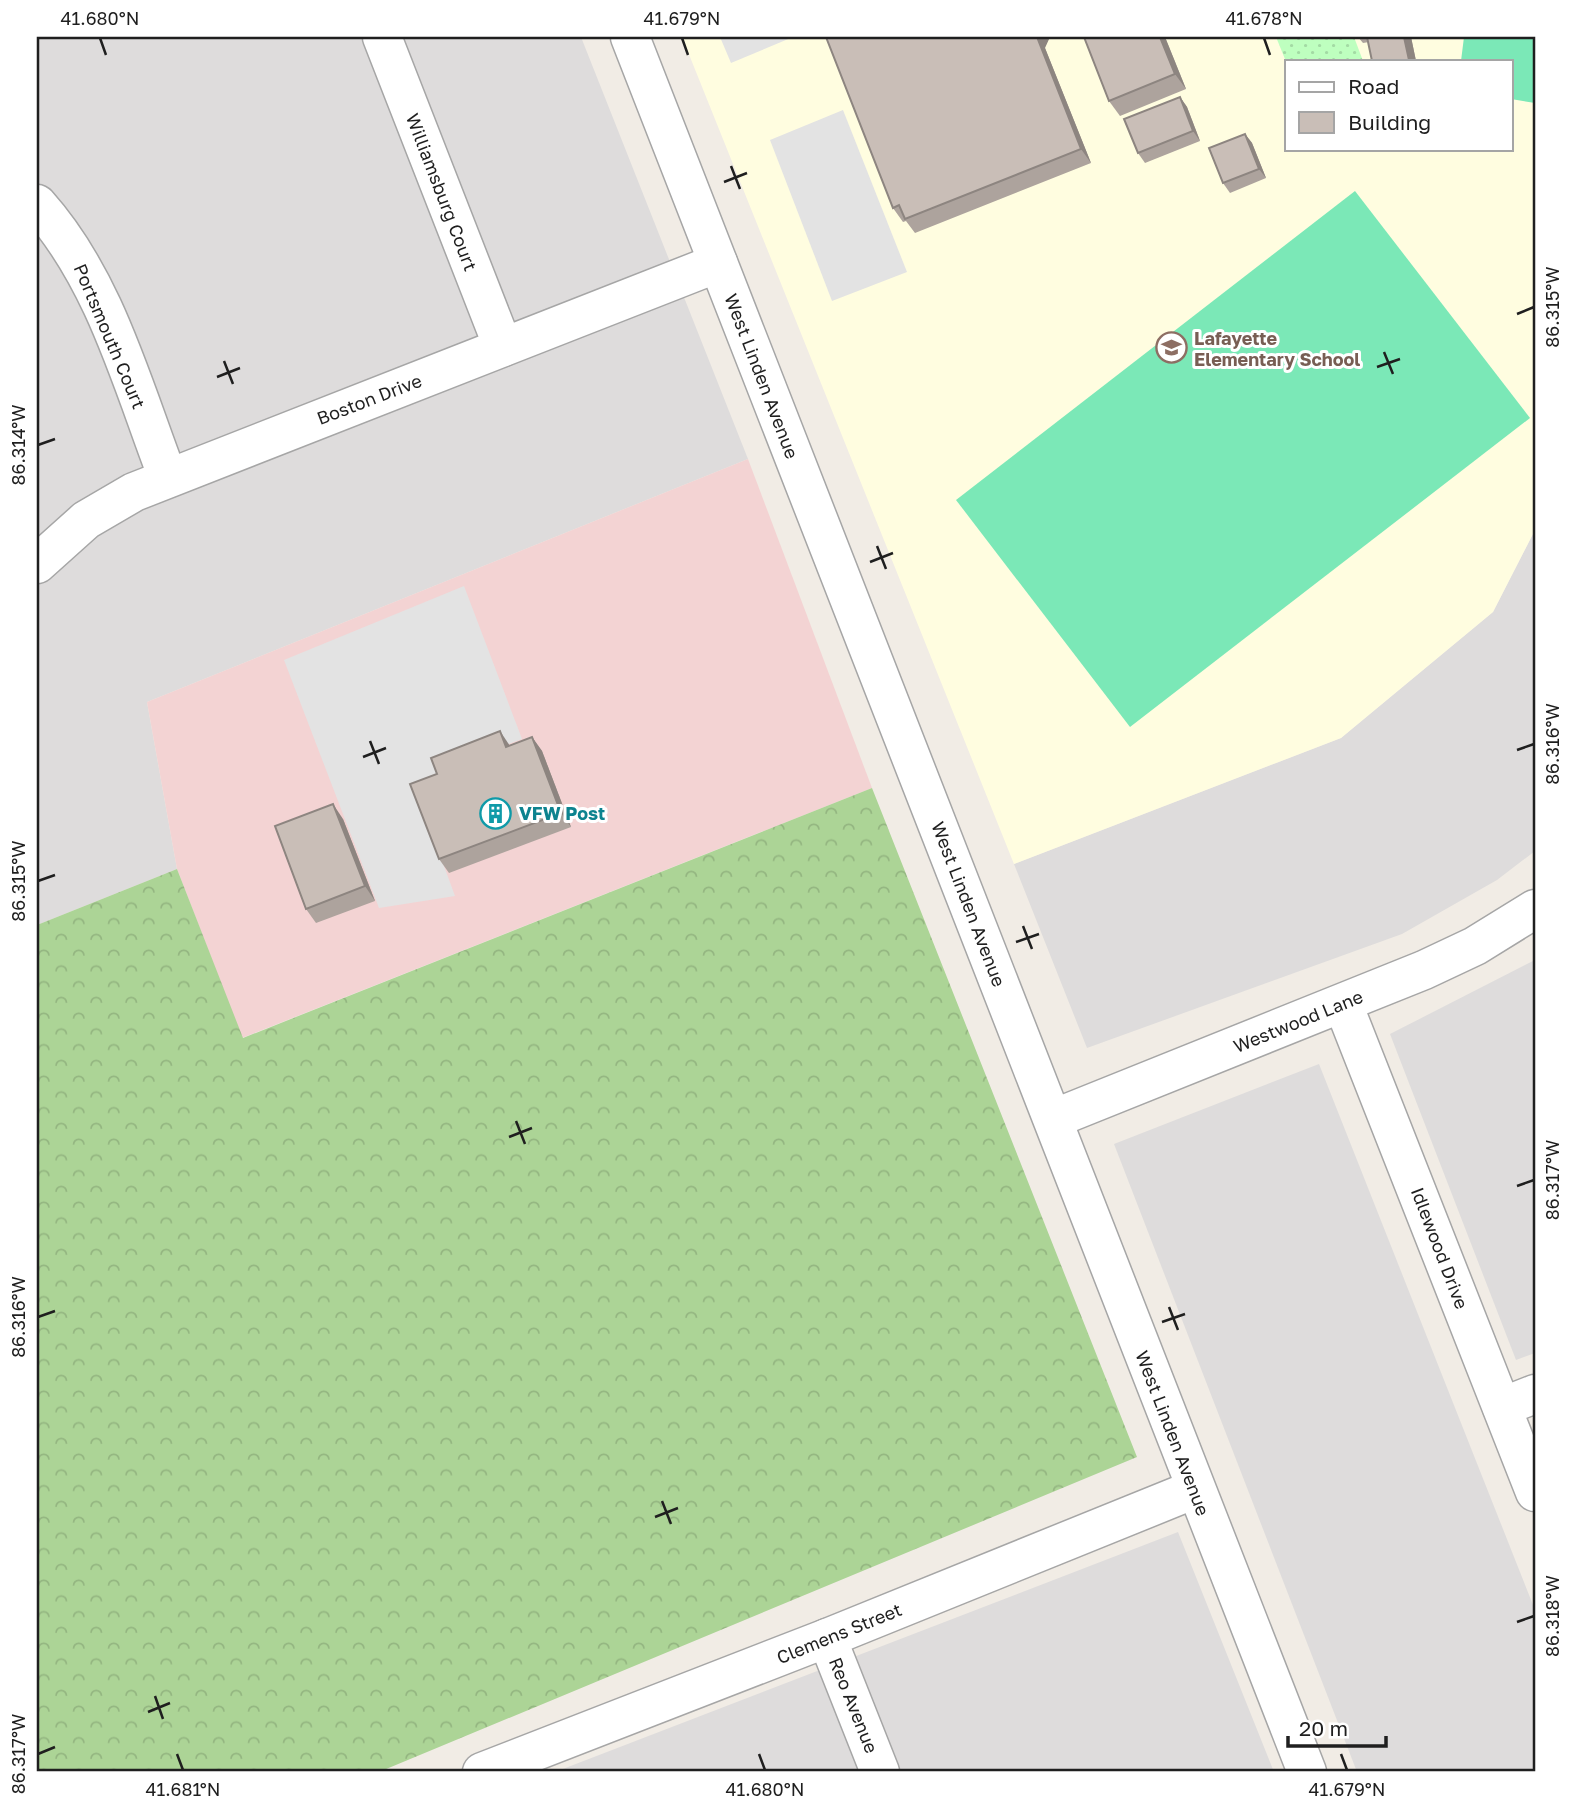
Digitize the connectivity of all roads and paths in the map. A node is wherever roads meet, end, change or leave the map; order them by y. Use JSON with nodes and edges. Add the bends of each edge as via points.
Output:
{"nodes":[{"id":1,"x":382,"y":37,"type":"edge"},
{"id":2,"x":630,"y":37,"type":"edge"},
{"id":3,"x":37,"y":204,"type":"edge"},
{"id":4,"x":718,"y":263,"type":"junction"},
{"id":5,"x":503,"y":346,"type":"junction"},
{"id":6,"x":168,"y":478,"type":"junction"},
{"id":7,"x":37,"y":564,"type":"edge"},
{"id":8,"x":1535,"y":909,"type":"edge"},
{"id":9,"x":1343,"y":1004,"type":"junction"},
{"id":10,"x":1053,"y":1119,"type":"junction"},
{"id":11,"x":1519,"y":1401,"type":"edge"},
{"id":12,"x":1195,"y":1489,"type":"junction"},
{"id":13,"x":1535,"y":1492,"type":"edge"},
{"id":14,"x":827,"y":1639,"type":"junction"},
{"id":15,"x":482,"y":1772,"type":"edge"},
{"id":16,"x":880,"y":1772,"type":"edge"},
{"id":17,"x":1307,"y":1772,"type":"edge"}],
"edges":[{"from":1,"to":5,"type":"street","name":"Williamsburg Court"},
{"from":2,"to":4,"type":"street","name":"West Linden Avenue"},
{"from":3,"to":6,"type":"street","name":"Portsmouth Court","via":[[79,260],[98,297]]},
{"from":4,"to":5,"type":"street","name":"Boston Drive"},
{"from":4,"to":10,"type":"street","name":"West Linden Avenue"},
{"from":5,"to":6,"type":"street","name":"Boston Drive"},
{"from":6,"to":7,"type":"street","name":"Boston Drive","via":[[86,520]]},
{"from":8,"to":9,"type":"street","name":"Westwood Lane","via":[[1475,946]]},
{"from":9,"to":10,"type":"street","name":"Westwood Lane"},
{"from":9,"to":11,"type":"street","name":"Idlewood Drive"},
{"from":10,"to":12,"type":"street","name":"West Linden Avenue"},
{"from":11,"to":13,"type":"street","name":"Idlewood Drive"},
{"from":12,"to":14,"type":"street","name":"Clemens Street"},
{"from":12,"to":17,"type":"street","name":"West Linden Avenue"},
{"from":14,"to":15,"type":"street","name":"Clemens Street"},
{"from":14,"to":16,"type":"street","name":"Reo Avenue"}]}
